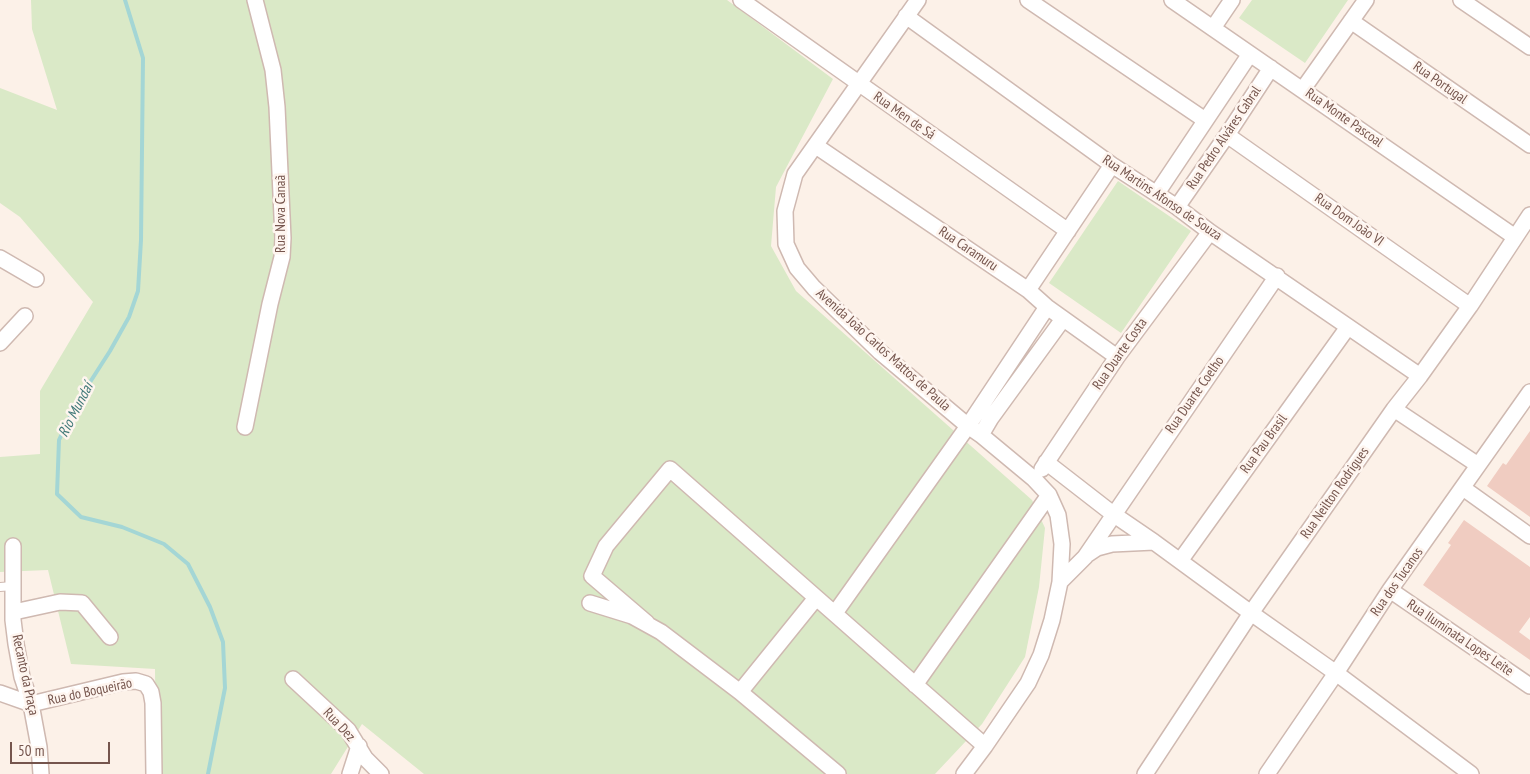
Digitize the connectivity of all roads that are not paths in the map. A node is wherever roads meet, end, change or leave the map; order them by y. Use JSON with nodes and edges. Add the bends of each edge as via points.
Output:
{"nodes":[{"id":1,"x":255,"y":0,"type":"edge"},
{"id":2,"x":741,"y":0,"type":"edge"},
{"id":3,"x":918,"y":0,"type":"edge"},
{"id":4,"x":1028,"y":0,"type":"edge"},
{"id":5,"x":1172,"y":0,"type":"edge"},
{"id":6,"x":1232,"y":0,"type":"edge"},
{"id":7,"x":1366,"y":0,"type":"edge"},
{"id":8,"x":1462,"y":0,"type":"edge"},
{"id":9,"x":906,"y":16,"type":"junction"},
{"id":10,"x":1351,"y":21,"type":"junction"},
{"id":11,"x":1213,"y":28,"type":"junction"},
{"id":12,"x":1530,"y":47,"type":"edge"},
{"id":13,"x":1250,"y":54,"type":"junction"},
{"id":14,"x":1270,"y":68,"type":"junction"},
{"id":15,"x":859,"y":84,"type":"junction"},
{"id":16,"x":1303,"y":89,"type":"junction"},
{"id":17,"x":1205,"y":120,"type":"junction"},
{"id":18,"x":1227,"y":135,"type":"junction"},
{"id":19,"x":1530,"y":145,"type":"edge"},
{"id":20,"x":816,"y":146,"type":"junction"},
{"id":21,"x":1112,"y":165,"type":"junction"},
{"id":22,"x":1157,"y":193,"type":"junction"},
{"id":23,"x":1177,"y":207,"type":"junction"},
{"id":24,"x":1530,"y":215,"type":"edge"},
{"id":25,"x":1068,"y":231,"type":"junction"},
{"id":26,"x":1210,"y":232,"type":"junction"},
{"id":27,"x":1515,"y":237,"type":"junction"},
{"id":28,"x":0,"y":258,"type":"edge"},
{"id":29,"x":1277,"y":276,"type":"junction"},
{"id":30,"x":36,"y":279,"type":"dead end"},
{"id":31,"x":1028,"y":290,"type":"junction"},
{"id":32,"x":1470,"y":306,"type":"junction"},
{"id":33,"x":1046,"y":307,"type":"junction"},
{"id":34,"x":25,"y":316,"type":"dead end"},
{"id":35,"x":1063,"y":319,"type":"junction"},
{"id":36,"x":1348,"y":327,"type":"junction"},
{"id":37,"x":0,"y":343,"type":"edge"},
{"id":38,"x":1116,"y":357,"type":"junction"},
{"id":39,"x":1420,"y":376,"type":"junction"},
{"id":40,"x":1530,"y":392,"type":"edge"},
{"id":41,"x":1394,"y":409,"type":"junction"},
{"id":42,"x":968,"y":426,"type":"junction"},
{"id":43,"x":245,"y":427,"type":"dead end"},
{"id":44,"x":981,"y":435,"type":"junction"},
{"id":45,"x":1046,"y":462,"type":"junction"},
{"id":46,"x":1478,"y":465,"type":"junction"},
{"id":47,"x":1034,"y":480,"type":"junction"},
{"id":48,"x":1463,"y":488,"type":"junction"},
{"id":49,"x":1049,"y":495,"type":"junction"},
{"id":50,"x":1113,"y":514,"type":"junction"},
{"id":51,"x":1530,"y":536,"type":"edge"},
{"id":52,"x":1154,"y":542,"type":"junction"},
{"id":53,"x":13,"y":546,"type":"dead end"},
{"id":54,"x":1085,"y":557,"type":"junction"},
{"id":55,"x":1180,"y":561,"type":"junction"},
{"id":56,"x":1060,"y":582,"type":"junction"},
{"id":57,"x":7,"y":587,"type":"edge"},
{"id":58,"x":1390,"y":590,"type":"junction"},
{"id":59,"x":816,"y":598,"type":"junction"},
{"id":60,"x":590,"y":602,"type":"dead end"},
{"id":61,"x":14,"y":612,"type":"junction"},
{"id":62,"x":835,"y":613,"type":"junction"},
{"id":63,"x":1251,"y":613,"type":"junction"},
{"id":64,"x":647,"y":623,"type":"junction"},
{"id":65,"x":110,"y":637,"type":"dead end"},
{"id":66,"x":1336,"y":673,"type":"junction"},
{"id":67,"x":293,"y":680,"type":"dead end"},
{"id":68,"x":915,"y":685,"type":"junction"},
{"id":69,"x":1530,"y":686,"type":"edge"},
{"id":70,"x":740,"y":692,"type":"junction"},
{"id":71,"x":0,"y":693,"type":"edge"},
{"id":72,"x":31,"y":704,"type":"junction"},
{"id":73,"x":359,"y":746,"type":"junction"},
{"id":74,"x":985,"y":746,"type":"junction"},
{"id":75,"x":41,"y":774,"type":"edge"},
{"id":76,"x":154,"y":774,"type":"edge"},
{"id":77,"x":350,"y":774,"type":"edge"},
{"id":78,"x":381,"y":774,"type":"edge"},
{"id":79,"x":838,"y":774,"type":"edge"},
{"id":80,"x":964,"y":774,"type":"edge"},
{"id":81,"x":1145,"y":774,"type":"edge"},
{"id":82,"x":1267,"y":774,"type":"edge"},
{"id":83,"x":1471,"y":774,"type":"edge"}],
"edges":[{"from":1,"to":43,"type":"street","name":"Rua Nova Canaã","via":[[273,70],[283,238],[282,257]]},
{"from":2,"to":15,"type":"street","name":"Rua Men de Sá"},
{"from":3,"to":9,"type":"street","name":"Avenida João Carlos Mattos de Paula"},
{"from":4,"to":17,"type":"street"},
{"from":5,"to":11,"type":"street","name":"Rua Monte Pascoal"},
{"from":6,"to":11,"type":"street"},
{"from":7,"to":10,"type":"street"},
{"from":8,"to":12,"type":"street"},
{"from":9,"to":15,"type":"street","name":"Avenida João Carlos Mattos de Paula"},
{"from":9,"to":21,"type":"street","name":"Rua Martins Afonso de Souza"},
{"from":10,"to":16,"type":"street"},
{"from":10,"to":19,"type":"street","name":"Rua Portugal"},
{"from":11,"to":13,"type":"street","name":"Rua Monte Pascoal"},
{"from":13,"to":14,"type":"street","name":"Rua Monte Pascoal"},
{"from":13,"to":17,"type":"street","name":"Rua Pedro Alváres Cabral"},
{"from":14,"to":16,"type":"street","name":"Rua Monte Pascoal"},
{"from":14,"to":18,"type":"street","name":"Rua Pedro Alváres Cabral"},
{"from":15,"to":20,"type":"street","name":"Avenida João Carlos Mattos de Paula"},
{"from":15,"to":25,"type":"street","name":"Rua Men de Sá"},
{"from":16,"to":27,"type":"street","name":"Rua Monte Pascoal"},
{"from":17,"to":22,"type":"street","name":"Rua Pedro Alváres Cabral"},
{"from":18,"to":23,"type":"street","name":"Rua Pedro Alváres Cabral"},
{"from":18,"to":32,"type":"street","name":"Rua Dom João VI"},
{"from":20,"to":31,"type":"street","name":"Rua Caramuru"},
{"from":20,"to":42,"type":"street","name":"Avenida João Carlos Mattos de Paula","via":[[796,174],[785,212],[786,244],[797,268],[880,352]]},
{"from":21,"to":22,"type":"street","name":"Rua Martins Afonso de Souza"},
{"from":21,"to":25,"type":"street"},
{"from":22,"to":23,"type":"street","name":"Rua Martins Afonso de Souza"},
{"from":23,"to":26,"type":"street","name":"Rua Martins Afonso de Souza"},
{"from":24,"to":27,"type":"street","name":"Rua Neilton Rodrigues"},
{"from":25,"to":31,"type":"street"},
{"from":26,"to":29,"type":"street","name":"Rua Martins Afonso de Souza"},
{"from":26,"to":38,"type":"street","name":"Rua Duarte Costa"},
{"from":27,"to":32,"type":"street","name":"Rua Neilton Rodrigues"},
{"from":28,"to":30,"type":"street"},
{"from":29,"to":36,"type":"street","name":"Rua Martins Afonso de Souza"},
{"from":29,"to":50,"type":"street","name":"Rua Duarte Coelho"},
{"from":31,"to":33,"type":"street","name":"Rua Caramuru"},
{"from":32,"to":39,"type":"street","name":"Rua Neilton Rodrigues"},
{"from":33,"to":35,"type":"street","name":"Rua Caramuru"},
{"from":33,"to":42,"type":"street"},
{"from":34,"to":37,"type":"street"},
{"from":35,"to":38,"type":"street","name":"Rua Caramuru"},
{"from":35,"to":44,"type":"street"},
{"from":36,"to":39,"type":"street","name":"Rua Martins Afonso de Souza"},
{"from":36,"to":55,"type":"street","name":"Rua Pau Brasil"},
{"from":38,"to":45,"type":"street","name":"Rua Duarte Costa"},
{"from":39,"to":41,"type":"street","name":"Rua Neilton Rodrigues"},
{"from":40,"to":46,"type":"street","name":"Rua dos Tucanos"},
{"from":41,"to":46,"type":"street"},
{"from":41,"to":63,"type":"street","name":"Rua Neilton Rodrigues"},
{"from":42,"to":44,"type":"street","name":"Avenida João Carlos Mattos de Paula"},
{"from":42,"to":62,"type":"street"},
{"from":44,"to":47,"type":"street","name":"Avenida João Carlos Mattos de Paula"},
{"from":45,"to":47,"type":"street","name":"Rua Duarte Costa"},
{"from":45,"to":50,"type":"street"},
{"from":46,"to":48,"type":"street","name":"Rua dos Tucanos"},
{"from":47,"to":49,"type":"street","name":"Avenida João Carlos Mattos de Paula"},
{"from":48,"to":51,"type":"street"},
{"from":48,"to":58,"type":"street","name":"Rua dos Tucanos"},
{"from":49,"to":56,"type":"street","name":"Avenida João Carlos Mattos de Paula","via":[[1058,514],[1062,544]]},
{"from":49,"to":68,"type":"street"},
{"from":50,"to":52,"type":"street"},
{"from":50,"to":54,"type":"street","name":"Rua Duarte Coelho"},
{"from":52,"to":54,"type":"street","via":[[1112,544],[1097,548]]},
{"from":52,"to":55,"type":"street"},
{"from":53,"to":57,"type":"street","name":"Recanto da Praça"},
{"from":54,"to":56,"type":"street"},
{"from":55,"to":63,"type":"street"},
{"from":56,"to":74,"type":"street","name":"Avenida João Carlos Mattos de Paula","via":[[1052,620],[1028,683]]},
{"from":57,"to":61,"type":"street","name":"Recanto da Praça"},
{"from":58,"to":66,"type":"street","name":"Rua dos Tucanos"},
{"from":58,"to":69,"type":"street","name":"Rua Iluminata Lopes Leite"},
{"from":59,"to":62,"type":"street"},
{"from":59,"to":64,"type":"street","via":[[670,469],[606,546],[592,576]]},
{"from":59,"to":70,"type":"street"},
{"from":60,"to":64,"type":"street"},
{"from":61,"to":65,"type":"street","via":[[60,602],[82,603]]},
{"from":61,"to":72,"type":"street","name":"Recanto da Praça","via":[[22,677]]},
{"from":62,"to":68,"type":"street"},
{"from":63,"to":66,"type":"street"},
{"from":63,"to":81,"type":"street","name":"Rua Neilton Rodrigues"},
{"from":64,"to":70,"type":"street"},
{"from":66,"to":82,"type":"street","name":"Rua dos Tucanos"},
{"from":66,"to":83,"type":"street"},
{"from":67,"to":73,"type":"street","name":"Rua Dez","via":[[348,730]]},
{"from":68,"to":74,"type":"street"},
{"from":70,"to":79,"type":"street"},
{"from":71,"to":72,"type":"street"},
{"from":72,"to":75,"type":"street","name":"Recanto da Praça"},
{"from":72,"to":76,"type":"street","name":"Rua do Boqueirão","via":[[123,682],[146,684],[153,703]]},
{"from":73,"to":77,"type":"street"},
{"from":73,"to":78,"type":"street","name":"Rua Dez","via":[[365,758]]},
{"from":74,"to":80,"type":"street","name":"Avenida João Carlos Mattos de Paula"}]}
